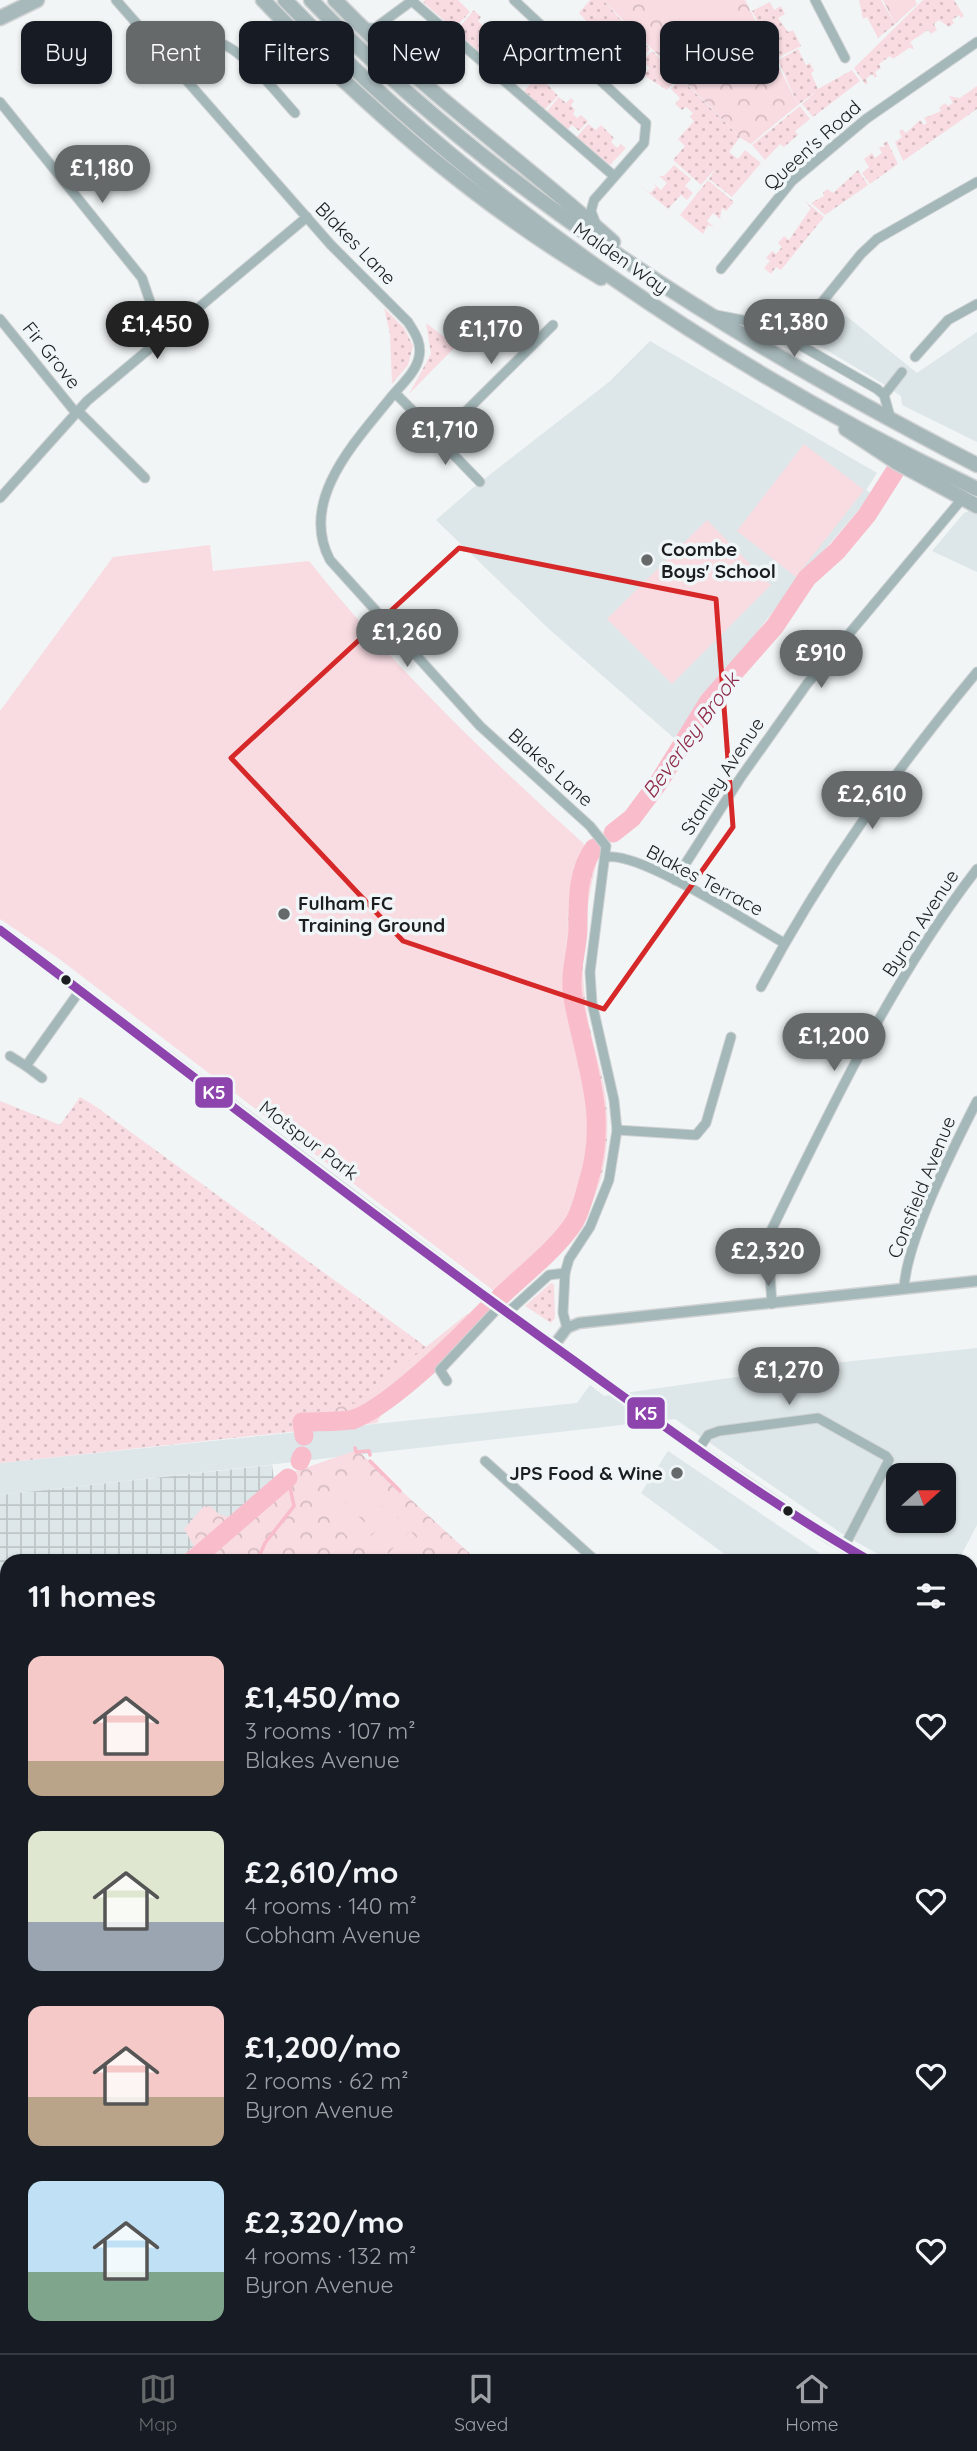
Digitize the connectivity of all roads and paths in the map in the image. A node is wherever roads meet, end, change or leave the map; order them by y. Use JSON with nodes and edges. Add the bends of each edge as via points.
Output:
{"nodes":[{"id":1,"x":37,"y":0,"type":"edge"},
{"id":2,"x":116,"y":0,"type":"edge"},
{"id":3,"x":263,"y":0,"type":"edge"},
{"id":4,"x":285,"y":0,"type":"edge"},
{"id":5,"x":311,"y":0,"type":"edge"},
{"id":6,"x":335,"y":0,"type":"edge"},
{"id":7,"x":412,"y":0,"type":"edge"},
{"id":8,"x":514,"y":0,"type":"edge"},
{"id":9,"x":815,"y":0,"type":"edge"},
{"id":10,"x":0,"y":18,"type":"edge"},
{"id":11,"x":135,"y":21,"type":"edge"},
{"id":12,"x":361,"y":28,"type":"junction"},
{"id":13,"x":977,"y":42,"type":"edge"},
{"id":14,"x":225,"y":46,"type":"edge"},
{"id":15,"x":845,"y":58,"type":"dead end"},
{"id":16,"x":193,"y":84,"type":"edge"},
{"id":17,"x":0,"y":102,"type":"edge"},
{"id":18,"x":295,"y":113,"type":"dead end"},
{"id":19,"x":614,"y":176,"type":"junction"},
{"id":20,"x":977,"y":182,"type":"edge"},
{"id":21,"x":307,"y":217,"type":"junction"},
{"id":22,"x":597,"y":228,"type":"junction"},
{"id":23,"x":721,"y":269,"type":"dead end"},
{"id":24,"x":653,"y":279,"type":"junction"},
{"id":25,"x":644,"y":298,"type":"junction"},
{"id":26,"x":977,"y":304,"type":"edge"},
{"id":27,"x":714,"y":315,"type":"junction"},
{"id":28,"x":0,"y":319,"type":"edge"},
{"id":29,"x":806,"y":322,"type":"dead end"},
{"id":30,"x":553,"y":325,"type":"dead end"},
{"id":31,"x":165,"y":334,"type":"junction"},
{"id":32,"x":915,"y":357,"type":"dead end"},
{"id":33,"x":902,"y":372,"type":"dead end"},
{"id":34,"x":395,"y":393,"type":"junction"},
{"id":35,"x":884,"y":395,"type":"junction"},
{"id":36,"x":822,"y":409,"type":"junction"},
{"id":37,"x":77,"y":412,"type":"junction"},
{"id":38,"x":896,"y":423,"type":"junction"},
{"id":39,"x":438,"y":433,"type":"junction"},
{"id":40,"x":977,"y":454,"type":"edge"},
{"id":41,"x":977,"y":465,"type":"edge"},
{"id":42,"x":145,"y":478,"type":"dead end"},
{"id":43,"x":480,"y":482,"type":"dead end"},
{"id":44,"x":977,"y":489,"type":"edge"},
{"id":45,"x":0,"y":498,"type":"edge"},
{"id":46,"x":962,"y":499,"type":"junction"},
{"id":47,"x":977,"y":506,"type":"edge"},
{"id":48,"x":977,"y":672,"type":"edge"},
{"id":49,"x":607,"y":857,"type":"junction"},
{"id":50,"x":977,"y":869,"type":"edge"},
{"id":51,"x":675,"y":880,"type":"junction"},
{"id":52,"x":0,"y":930,"type":"edge"},
{"id":53,"x":784,"y":943,"type":"junction"},
{"id":54,"x":761,"y":987,"type":"dead end"},
{"id":55,"x":81,"y":989,"type":"junction"},
{"id":56,"x":731,"y":1037,"type":"dead end"},
{"id":57,"x":10,"y":1056,"type":"dead end"},
{"id":58,"x":26,"y":1066,"type":"junction"},
{"id":59,"x":42,"y":1077,"type":"dead end"},
{"id":60,"x":977,"y":1101,"type":"edge"},
{"id":61,"x":617,"y":1130,"type":"junction"},
{"id":62,"x":565,"y":1273,"type":"junction"},
{"id":63,"x":977,"y":1281,"type":"edge"},
{"id":64,"x":904,"y":1289,"type":"junction"},
{"id":65,"x":772,"y":1304,"type":"junction"},
{"id":66,"x":500,"y":1308,"type":"junction"},
{"id":67,"x":566,"y":1328,"type":"junction"},
{"id":68,"x":555,"y":1344,"type":"junction"},
{"id":69,"x":447,"y":1381,"type":"dead end"},
{"id":70,"x":698,"y":1450,"type":"junction"},
{"id":71,"x":485,"y":1461,"type":"dead end"},
{"id":72,"x":844,"y":1546,"type":"junction"},
{"id":73,"x":588,"y":1554,"type":"edge"},
{"id":74,"x":855,"y":1554,"type":"edge"}],
"edges":[{"from":1,"to":10,"type":"main road"},
{"from":2,"to":11,"type":"street","name":"Blakes Lane"},
{"from":3,"to":25,"type":"highway","via":[[362,99],[441,169],[564,256]]},
{"from":4,"to":25,"type":"highway","name":"Malden Way","via":[[437,144]]},
{"from":5,"to":24,"type":"highway","name":"Malden Way","via":[[468,144]]},
{"from":6,"to":12,"type":"highway"},
{"from":7,"to":12,"type":"street","via":[[375,28]]},
{"from":7,"to":19,"type":"street"},
{"from":8,"to":19,"type":"street","via":[[644,118],[648,128],[644,143]]},
{"from":9,"to":15,"type":"street"},
{"from":12,"to":22,"type":"highway"},
{"from":13,"to":23,"type":"street","name":"Queen's Road","via":[[873,114],[792,181]]},
{"from":14,"to":18,"type":"street","via":[[246,60]]},
{"from":16,"to":21,"type":"street","name":"Blakes Lane"},
{"from":17,"to":31,"type":"street","via":[[142,278]]},
{"from":19,"to":22,"type":"street","via":[[592,206]]},
{"from":20,"to":29,"type":"street","via":[[877,239]]},
{"from":21,"to":31,"type":"street"},
{"from":21,"to":34,"type":"street","name":"Blakes Lane","via":[[416,333],[419,358]]},
{"from":22,"to":24,"type":"highway"},
{"from":24,"to":27,"type":"highway","name":"Malden Way"},
{"from":25,"to":36,"type":"highway","name":"Malden Way"},
{"from":26,"to":32,"type":"street","via":[[948,320]]},
{"from":27,"to":35,"type":"street","name":"Malden Way","via":[[763,324]]},
{"from":27,"to":38,"type":"highway","name":"Malden Way"},
{"from":28,"to":37,"type":"street","name":"Fir Grove"},
{"from":30,"to":39,"type":"street","via":[[451,428]]},
{"from":31,"to":37,"type":"street"},
{"from":33,"to":35,"type":"street"},
{"from":34,"to":39,"type":"street"},
{"from":34,"to":49,"type":"street","name":"Blakes Lane","via":[[353,446],[328,490],[319,519],[323,549],[339,573],[472,717],[590,826],[604,842]]},
{"from":35,"to":38,"type":"street"},
{"from":36,"to":44,"type":"highway","name":"Malden Way"},
{"from":36,"to":46,"type":"highway","via":[[856,437]]},
{"from":37,"to":42,"type":"street","name":"Fir Grove"},
{"from":37,"to":45,"type":"street"},
{"from":38,"to":40,"type":"highway"},
{"from":38,"to":41,"type":"highway","name":"Malden Way"},
{"from":39,"to":43,"type":"street"},
{"from":46,"to":47,"type":"highway"},
{"from":46,"to":51,"type":"street","name":"Stanley Avenue","via":[[807,684]]},
{"from":48,"to":53,"type":"street","via":[[861,821]]},
{"from":49,"to":51,"type":"street","name":"Blakes Terrace","via":[[621,857]]},
{"from":49,"to":61,"type":"street","via":[[597,900],[590,972]]},
{"from":50,"to":65,"type":"street","name":"Byron Avenue","via":[[866,1044],[771,1233]]},
{"from":51,"to":53,"type":"street","name":"Blakes Terrace"},
{"from":52,"to":55,"type":"street","name":"Motspur Park"},
{"from":53,"to":54,"type":"street"},
{"from":55,"to":58,"type":"street"},
{"from":55,"to":66,"type":"street","name":"Motspur Park"},
{"from":56,"to":61,"type":"street","via":[[701,1130],[687,1136]]},
{"from":57,"to":58,"type":"street"},
{"from":58,"to":59,"type":"street"},
{"from":60,"to":64,"type":"street","name":"Consfield Avenue","via":[[932,1199],[907,1266]]},
{"from":61,"to":62,"type":"street","via":[[609,1180]]},
{"from":62,"to":66,"type":"street","via":[[549,1275]]},
{"from":62,"to":67,"type":"street"},
{"from":63,"to":64,"type":"street"},
{"from":64,"to":65,"type":"street"},
{"from":65,"to":67,"type":"street"},
{"from":66,"to":68,"type":"street","name":"Motspur Park"},
{"from":66,"to":69,"type":"street","via":[[440,1370]]},
{"from":67,"to":68,"type":"street"},
{"from":68,"to":70,"type":"street","name":"Motspur Park"},
{"from":70,"to":72,"type":"street","name":"Motspur Park"},
{"from":70,"to":72,"type":"street","via":[[708,1435],[719,1431],[818,1418],[886,1456],[889,1460]]},
{"from":71,"to":73,"type":"street"},
{"from":72,"to":74,"type":"street","name":"Motspur Park"}]}
